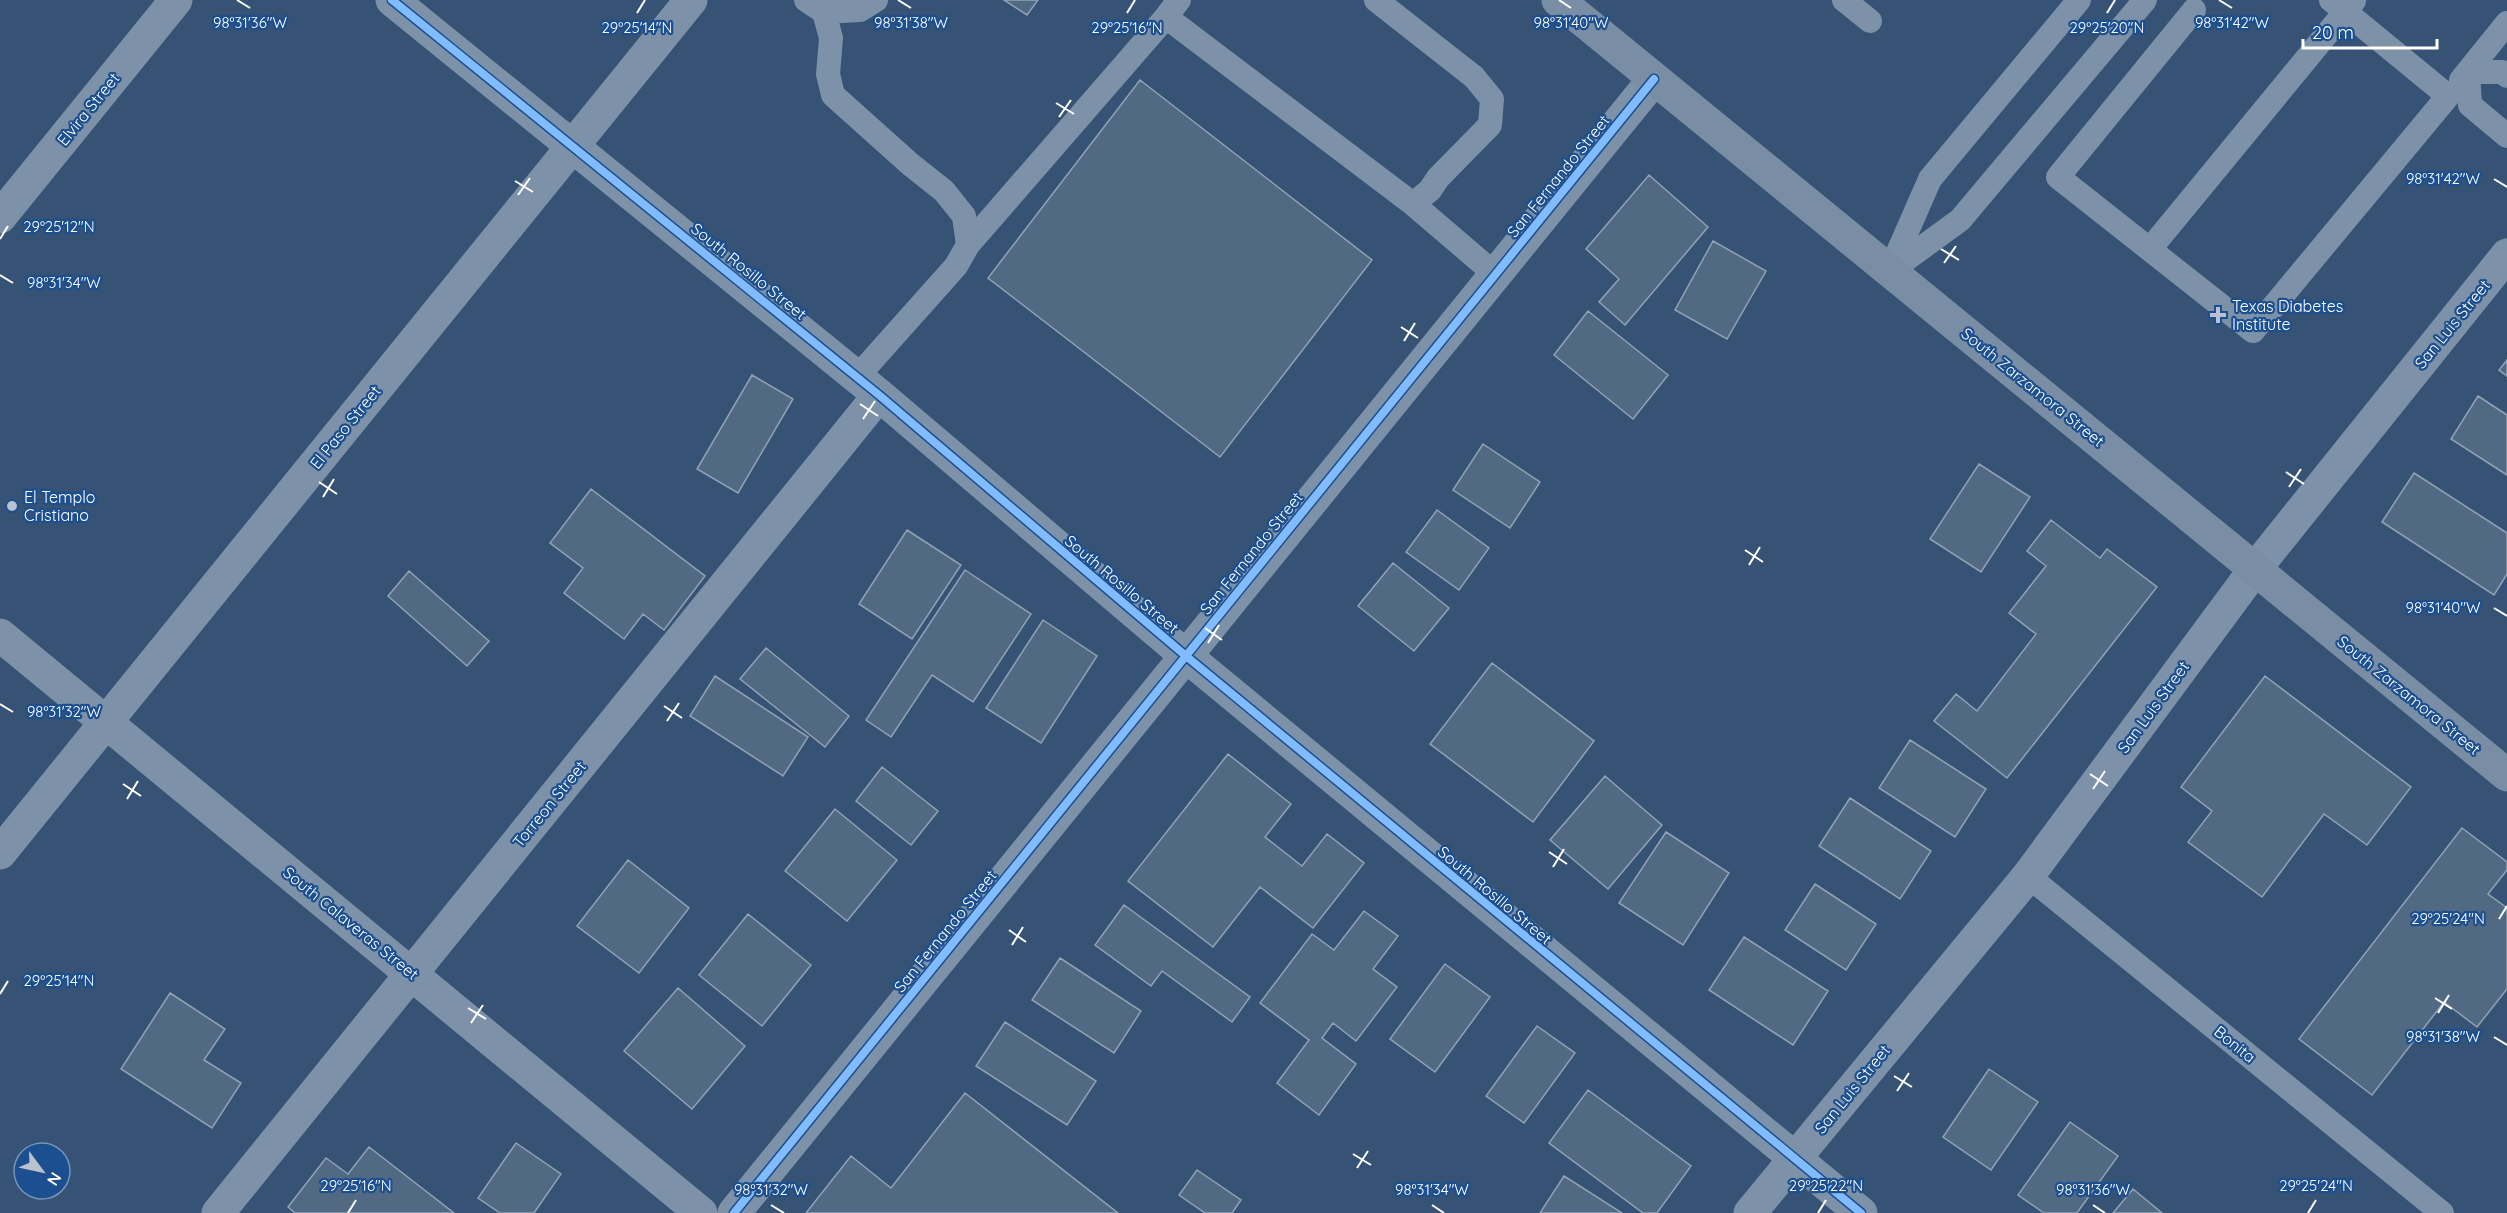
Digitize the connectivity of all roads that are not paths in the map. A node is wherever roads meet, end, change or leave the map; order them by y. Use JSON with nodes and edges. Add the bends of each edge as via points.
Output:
{"nodes":[{"id":1,"x":176,"y":0,"type":"edge"},
{"id":2,"x":392,"y":0,"type":"edge"},
{"id":3,"x":691,"y":0,"type":"edge"},
{"id":4,"x":876,"y":0,"type":"edge"},
{"id":5,"x":1376,"y":0,"type":"edge"},
{"id":6,"x":1558,"y":0,"type":"edge"},
{"id":7,"x":1844,"y":0,"type":"edge"},
{"id":8,"x":2079,"y":0,"type":"edge"},
{"id":9,"x":2145,"y":0,"type":"edge"},
{"id":10,"x":2344,"y":4,"type":"edge"},
{"id":11,"x":815,"y":6,"type":"edge"},
{"id":12,"x":1173,"y":8,"type":"edge"},
{"id":13,"x":2194,"y":10,"type":"dead end"},
{"id":14,"x":1870,"y":21,"type":"dead end"},
{"id":15,"x":2507,"y":24,"type":"edge"},
{"id":16,"x":2468,"y":72,"type":"junction"},
{"id":17,"x":2507,"y":76,"type":"edge"},
{"id":18,"x":1654,"y":79,"type":"junction"},
{"id":19,"x":2448,"y":96,"type":"junction"},
{"id":20,"x":2507,"y":136,"type":"edge"},
{"id":21,"x":573,"y":145,"type":"junction"},
{"id":22,"x":1413,"y":204,"type":"junction"},
{"id":23,"x":0,"y":217,"type":"edge"},
{"id":24,"x":968,"y":245,"type":"junction"},
{"id":25,"x":2150,"y":249,"type":"junction"},
{"id":26,"x":2507,"y":255,"type":"edge"},
{"id":27,"x":1890,"y":271,"type":"junction"},
{"id":28,"x":1495,"y":274,"type":"junction"},
{"id":29,"x":868,"y":386,"type":"junction"},
{"id":30,"x":2255,"y":569,"type":"junction"},
{"id":31,"x":0,"y":635,"type":"edge"},
{"id":32,"x":1186,"y":656,"type":"junction"},
{"id":33,"x":106,"y":722,"type":"junction"},
{"id":34,"x":2507,"y":775,"type":"edge"},
{"id":35,"x":0,"y":853,"type":"edge"},
{"id":36,"x":2028,"y":876,"type":"junction"},
{"id":37,"x":412,"y":974,"type":"junction"},
{"id":38,"x":1794,"y":1160,"type":"junction"},
{"id":39,"x":218,"y":1213,"type":"edge"},
{"id":40,"x":701,"y":1213,"type":"edge"},
{"id":41,"x":734,"y":1213,"type":"edge"},
{"id":42,"x":1750,"y":1213,"type":"edge"},
{"id":43,"x":1861,"y":1213,"type":"edge"},
{"id":44,"x":2442,"y":1213,"type":"edge"}],
"edges":[{"from":1,"to":23,"type":"street","name":"Elvira Street"},
{"from":2,"to":21,"type":"street","name":"South Rosillo Street"},
{"from":3,"to":21,"type":"street","name":"El Paso Street"},
{"from":4,"to":11,"type":"lane","via":[[860,9]]},
{"from":5,"to":22,"type":"lane","via":[[1474,76],[1492,99],[1490,125]]},
{"from":6,"to":18,"type":"main road","name":"South Zarzamora Street"},
{"from":7,"to":14,"type":"lane"},
{"from":8,"to":27,"type":"lane","via":[[1930,179]]},
{"from":9,"to":27,"type":"lane","via":[[1960,220]]},
{"from":10,"to":19,"type":"lane"},
{"from":10,"to":25,"type":"lane"},
{"from":11,"to":24,"type":"lane","via":[[831,38],[828,74],[832,95],[944,191],[964,216]]},
{"from":12,"to":22,"type":"lane"},
{"from":12,"to":24,"type":"lane"},
{"from":13,"to":25,"type":"lane","via":[[2058,177]]},
{"from":15,"to":16,"type":"lane"},
{"from":16,"to":17,"type":"lane","via":[[2502,72]]},
{"from":16,"to":19,"type":"lane"},
{"from":16,"to":20,"type":"lane","via":[[2470,105]]},
{"from":18,"to":27,"type":"main road","name":"South Zarzamora Street"},
{"from":18,"to":28,"type":"street","name":"San Fernando Street"},
{"from":19,"to":25,"type":"lane","via":[[2253,331]]},
{"from":21,"to":29,"type":"street","name":"South Rosillo Street"},
{"from":21,"to":33,"type":"street","name":"El Paso Street"},
{"from":22,"to":28,"type":"lane"},
{"from":24,"to":29,"type":"lane"},
{"from":26,"to":30,"type":"street","name":"San Luis Street"},
{"from":27,"to":30,"type":"main road","name":"South Zarzamora Street"},
{"from":28,"to":32,"type":"street","name":"San Fernando Street"},
{"from":29,"to":32,"type":"street","name":"South Rosillo Street"},
{"from":29,"to":37,"type":"street","name":"Torreon Street"},
{"from":30,"to":34,"type":"main road","name":"South Zarzamora Street"},
{"from":30,"to":36,"type":"street","name":"San Luis Street"},
{"from":31,"to":33,"type":"street","name":"South Calaveras Street"},
{"from":32,"to":38,"type":"street","name":"South Rosillo Street"},
{"from":32,"to":41,"type":"street","name":"San Fernando Street"},
{"from":33,"to":35,"type":"street","name":"El Paso Street"},
{"from":33,"to":37,"type":"street","name":"South Calaveras Street"},
{"from":36,"to":38,"type":"street","name":"San Luis Street"},
{"from":36,"to":44,"type":"lane","name":"Bonita"},
{"from":37,"to":39,"type":"street","name":"Torreon Street"},
{"from":37,"to":40,"type":"street","name":"South Calaveras Street"},
{"from":38,"to":42,"type":"street","name":"San Luis Street"},
{"from":38,"to":43,"type":"street","name":"South Rosillo Street"}]}
